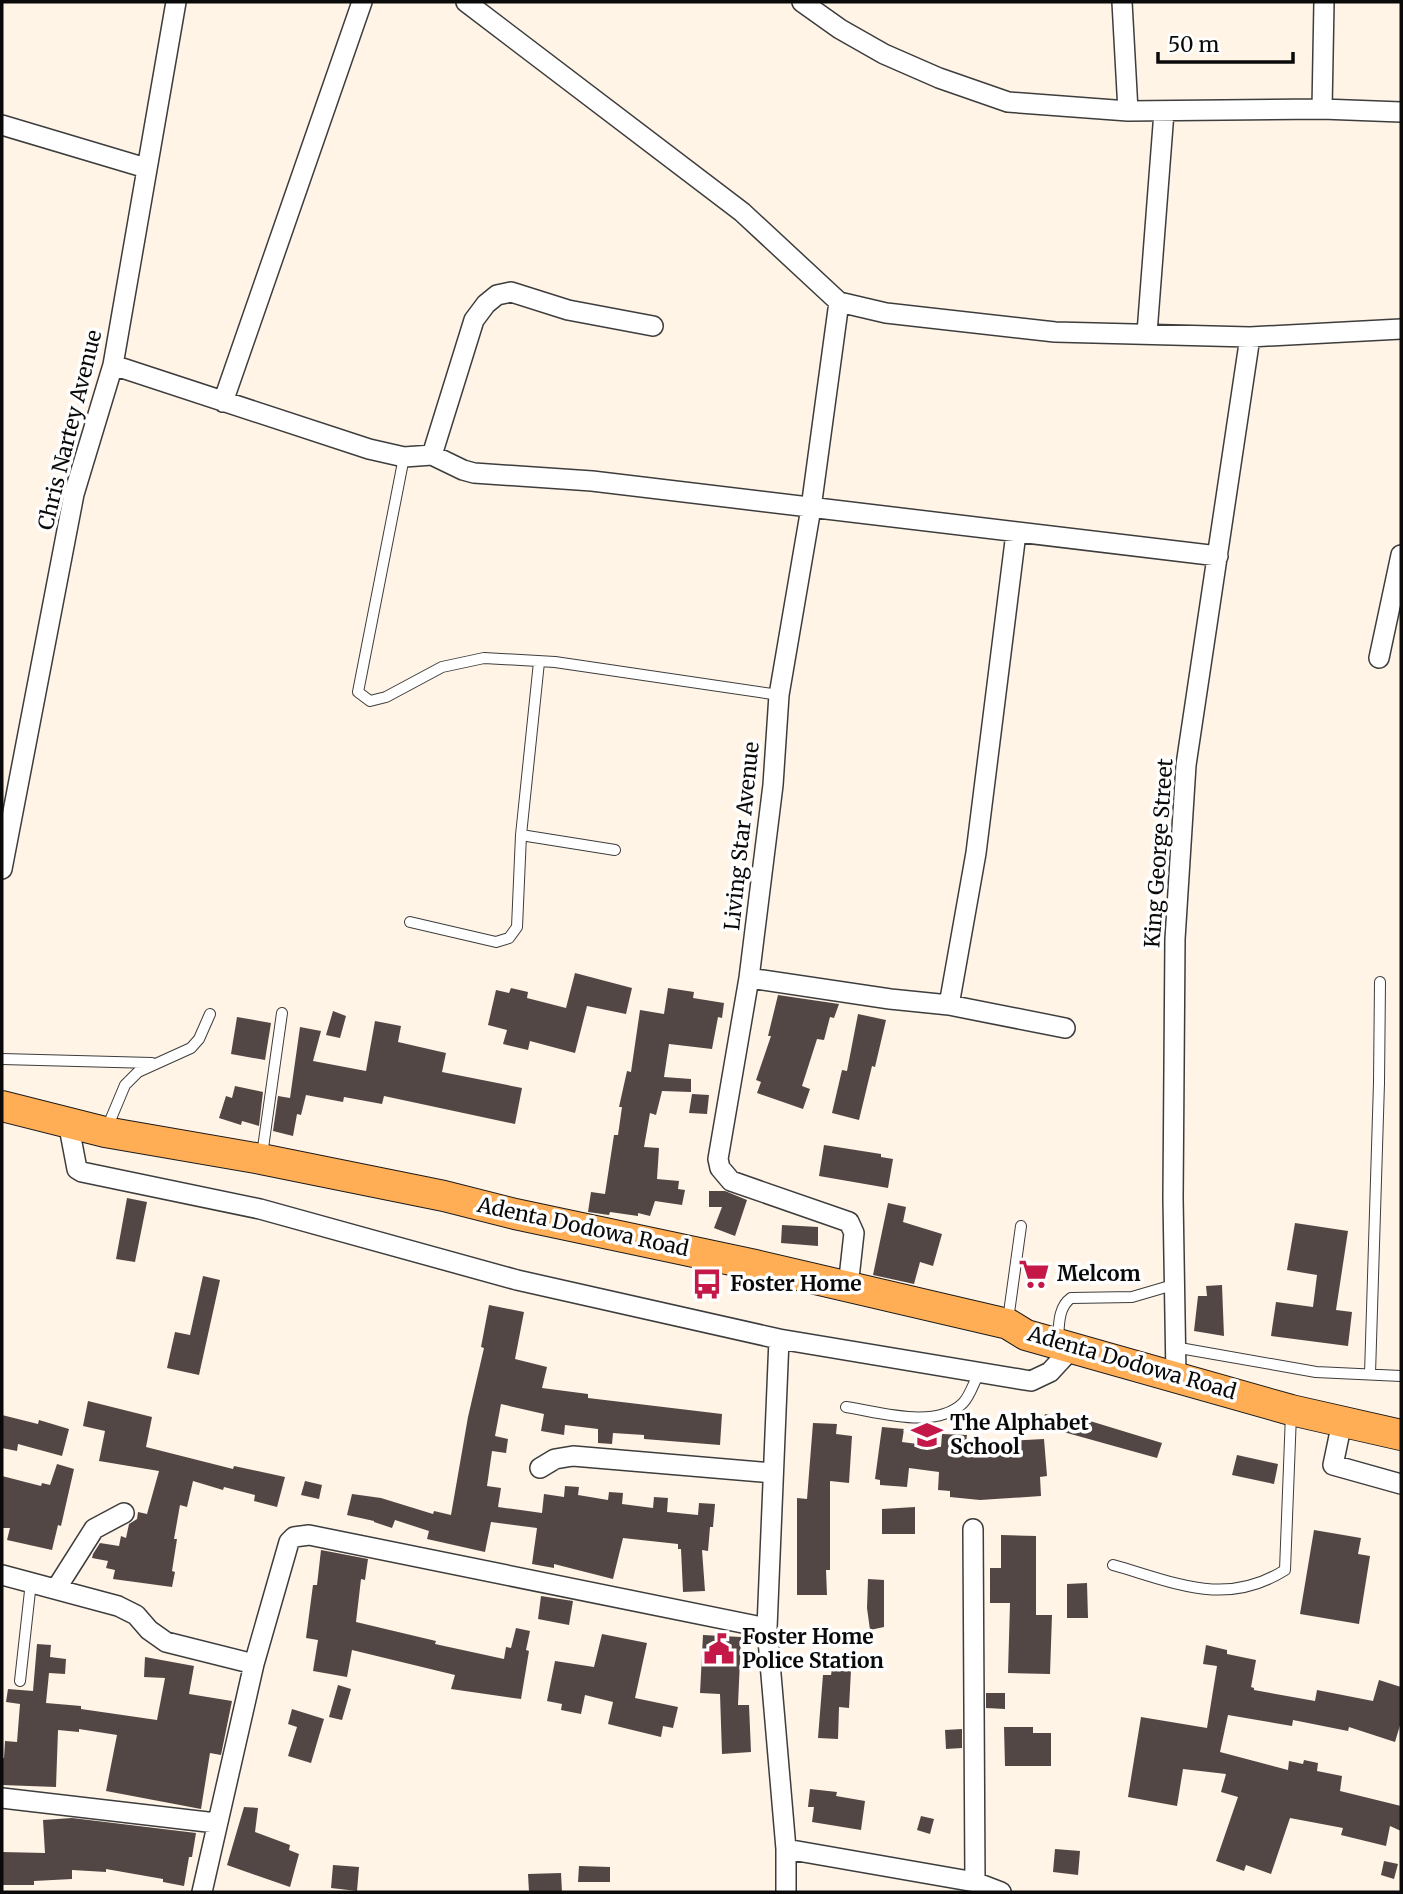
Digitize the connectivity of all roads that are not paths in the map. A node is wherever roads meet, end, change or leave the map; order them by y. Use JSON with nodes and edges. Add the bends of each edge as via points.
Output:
{"nodes":[{"id":1,"x":176,"y":2,"type":"edge"},
{"id":2,"x":362,"y":2,"type":"edge"},
{"id":3,"x":466,"y":2,"type":"edge"},
{"id":4,"x":802,"y":2,"type":"edge"},
{"id":5,"x":1122,"y":2,"type":"edge"},
{"id":6,"x":1324,"y":2,"type":"edge"},
{"id":7,"x":1322,"y":109,"type":"junction"},
{"id":8,"x":1128,"y":111,"type":"junction"},
{"id":9,"x":1164,"y":112,"type":"junction"},
{"id":10,"x":1401,"y":112,"type":"edge"},
{"id":11,"x":2,"y":124,"type":"edge"},
{"id":12,"x":146,"y":168,"type":"junction"},
{"id":13,"x":839,"y":302,"type":"junction"},
{"id":14,"x":653,"y":326,"type":"dead end"},
{"id":15,"x":1401,"y":329,"type":"edge"},
{"id":16,"x":1147,"y":333,"type":"junction"},
{"id":17,"x":1250,"y":337,"type":"junction"},
{"id":18,"x":113,"y":365,"type":"junction"},
{"id":19,"x":223,"y":402,"type":"junction"},
{"id":20,"x":432,"y":455,"type":"junction"},
{"id":21,"x":404,"y":457,"type":"junction"},
{"id":22,"x":811,"y":508,"type":"junction"},
{"id":23,"x":1016,"y":533,"type":"junction"},
{"id":24,"x":1401,"y":555,"type":"edge"},
{"id":25,"x":1217,"y":556,"type":"junction"},
{"id":26,"x":1379,"y":658,"type":"dead end"},
{"id":27,"x":539,"y":662,"type":"junction"},
{"id":28,"x":779,"y":695,"type":"junction"},
{"id":29,"x":521,"y":835,"type":"junction"},
{"id":30,"x":615,"y":850,"type":"dead end"},
{"id":31,"x":2,"y":869,"type":"edge"},
{"id":32,"x":410,"y":922,"type":"dead end"},
{"id":33,"x":749,"y":978,"type":"junction"},
{"id":34,"x":1380,"y":982,"type":"dead end"},
{"id":35,"x":949,"y":1005,"type":"junction"},
{"id":36,"x":282,"y":1013,"type":"dead end"},
{"id":37,"x":210,"y":1014,"type":"dead end"},
{"id":38,"x":1065,"y":1028,"type":"dead end"},
{"id":39,"x":2,"y":1059,"type":"edge"},
{"id":40,"x":156,"y":1063,"type":"junction"},
{"id":41,"x":2,"y":1106,"type":"edge"},
{"id":42,"x":68,"y":1122,"type":"junction"},
{"id":43,"x":105,"y":1132,"type":"junction"},
{"id":44,"x":261,"y":1159,"type":"junction"},
{"id":45,"x":1021,"y":1226,"type":"dead end"},
{"id":46,"x":1173,"y":1285,"type":"junction"},
{"id":47,"x":848,"y":1287,"type":"junction"},
{"id":48,"x":1008,"y":1324,"type":"junction"},
{"id":49,"x":779,"y":1339,"type":"junction"},
{"id":50,"x":1065,"y":1345,"type":"junction"},
{"id":51,"x":1175,"y":1362,"type":"junction"},
{"id":52,"x":979,"y":1373,"type":"junction"},
{"id":53,"x":1370,"y":1374,"type":"junction"},
{"id":54,"x":1401,"y":1377,"type":"edge"},
{"id":55,"x":846,"y":1407,"type":"dead end"},
{"id":56,"x":1291,"y":1410,"type":"junction"},
{"id":57,"x":1342,"y":1422,"type":"junction"},
{"id":58,"x":1401,"y":1435,"type":"edge"},
{"id":59,"x":540,"y":1468,"type":"dead end"},
{"id":60,"x":772,"y":1473,"type":"junction"},
{"id":61,"x":1401,"y":1484,"type":"edge"},
{"id":62,"x":124,"y":1513,"type":"dead end"},
{"id":63,"x":973,"y":1529,"type":"dead end"},
{"id":64,"x":1113,"y":1564,"type":"dead end"},
{"id":65,"x":2,"y":1574,"type":"edge"},
{"id":66,"x":31,"y":1583,"type":"junction"},
{"id":67,"x":56,"y":1589,"type":"junction"},
{"id":68,"x":767,"y":1628,"type":"junction"},
{"id":69,"x":254,"y":1664,"type":"junction"},
{"id":70,"x":20,"y":1681,"type":"dead end"},
{"id":71,"x":2,"y":1798,"type":"edge"},
{"id":72,"x":216,"y":1823,"type":"junction"},
{"id":73,"x":786,"y":1849,"type":"junction"},
{"id":74,"x":975,"y":1882,"type":"junction"},
{"id":75,"x":202,"y":1892,"type":"edge"},
{"id":76,"x":786,"y":1892,"type":"edge"},
{"id":77,"x":1001,"y":1892,"type":"edge"}],
"edges":[{"from":1,"to":12,"type":"street","name":"Chris Nartey Avenue"},
{"from":2,"to":19,"type":"street"},
{"from":3,"to":13,"type":"street","via":[[742,212]]},
{"from":4,"to":8,"type":"street","via":[[884,54],[1008,102]]},
{"from":5,"to":8,"type":"street"},
{"from":6,"to":7,"type":"street"},
{"from":7,"to":9,"type":"street"},
{"from":7,"to":10,"type":"street"},
{"from":8,"to":9,"type":"street"},
{"from":9,"to":16,"type":"street"},
{"from":11,"to":12,"type":"street"},
{"from":12,"to":18,"type":"street","name":"Chris Nartey Avenue"},
{"from":13,"to":16,"type":"street","via":[[887,313],[1055,331]]},
{"from":13,"to":22,"type":"street","name":"Living Star Avenue"},
{"from":14,"to":20,"type":"street","via":[[568,310],[512,292],[497,295],[474,320]]},
{"from":15,"to":17,"type":"street"},
{"from":16,"to":17,"type":"street"},
{"from":17,"to":25,"type":"street","name":"King George Street"},
{"from":18,"to":19,"type":"street"},
{"from":18,"to":31,"type":"street","name":"Chris Nartey Avenue","via":[[74,494]]},
{"from":19,"to":21,"type":"street"},
{"from":20,"to":21,"type":"street"},
{"from":20,"to":22,"type":"street","via":[[474,473],[592,481]]},
{"from":21,"to":27,"type":"lane","via":[[358,692],[370,701],[386,697],[442,667],[484,658]]},
{"from":22,"to":23,"type":"street"},
{"from":22,"to":28,"type":"street","name":"Living Star Avenue"},
{"from":23,"to":25,"type":"street"},
{"from":23,"to":35,"type":"street","via":[[976,853]]},
{"from":24,"to":26,"type":"street"},
{"from":25,"to":46,"type":"street","name":"King George Street","via":[[1186,765],[1175,939]]},
{"from":27,"to":28,"type":"lane"},
{"from":27,"to":29,"type":"lane"},
{"from":28,"to":33,"type":"street","name":"Living Star Avenue","via":[[773,785]]},
{"from":29,"to":30,"type":"lane"},
{"from":29,"to":32,"type":"lane","via":[[517,927],[509,937],[496,942]]},
{"from":33,"to":35,"type":"street"},
{"from":33,"to":47,"type":"street","name":"Living Star Avenue","via":[[720,1168],[731,1181],[849,1222],[853,1233]]},
{"from":34,"to":53,"type":"lane"},
{"from":35,"to":38,"type":"street"},
{"from":36,"to":44,"type":"lane"},
{"from":37,"to":40,"type":"lane","via":[[191,1048]]},
{"from":39,"to":40,"type":"lane"},
{"from":40,"to":43,"type":"lane","via":[[125,1085]]},
{"from":41,"to":42,"type":"main road","name":"Adenta Dodowa Road"},
{"from":42,"to":43,"type":"main road","name":"Adenta Dodowa Road"},
{"from":42,"to":49,"type":"street","via":[[77,1169],[82,1172],[260,1209],[517,1280]]},
{"from":43,"to":44,"type":"main road","name":"Adenta Dodowa Road"},
{"from":44,"to":47,"type":"main road","name":"Adenta Dodowa Road"},
{"from":45,"to":48,"type":"lane"},
{"from":46,"to":50,"type":"lane","via":[[1132,1297],[1071,1298],[1060,1318]]},
{"from":46,"to":51,"type":"street","name":"King George Street"},
{"from":47,"to":48,"type":"main road","name":"Adenta Dodowa Road"},
{"from":48,"to":50,"type":"main road","name":"Adenta Dodowa Road","via":[[1026,1335]]},
{"from":49,"to":52,"type":"street"},
{"from":49,"to":60,"type":"street"},
{"from":50,"to":51,"type":"main road","name":"Adenta Dodowa Road"},
{"from":50,"to":52,"type":"street","via":[[1050,1372],[1031,1381]]},
{"from":51,"to":53,"type":"lane"},
{"from":51,"to":56,"type":"main road","name":"Adenta Dodowa Road"},
{"from":52,"to":55,"type":"lane","via":[[963,1402],[922,1419]]},
{"from":53,"to":54,"type":"lane"},
{"from":56,"to":57,"type":"main road","name":"Adenta Dodowa Road"},
{"from":56,"to":64,"type":"lane","via":[[1285,1570],[1270,1580],[1213,1591]]},
{"from":57,"to":58,"type":"main road","name":"Adenta Dodowa Road"},
{"from":57,"to":61,"type":"street","via":[[1333,1465]]},
{"from":59,"to":60,"type":"street","via":[[573,1456]]},
{"from":60,"to":68,"type":"street"},
{"from":62,"to":67,"type":"street","via":[[94,1529]]},
{"from":63,"to":74,"type":"street"},
{"from":65,"to":66,"type":"street"},
{"from":66,"to":67,"type":"street"},
{"from":66,"to":70,"type":"lane"},
{"from":67,"to":69,"type":"street","via":[[118,1605],[166,1642]]},
{"from":68,"to":69,"type":"street","via":[[309,1535],[289,1542]]},
{"from":68,"to":73,"type":"street"},
{"from":69,"to":72,"type":"street"},
{"from":71,"to":72,"type":"street"},
{"from":72,"to":75,"type":"street"},
{"from":73,"to":74,"type":"street"},
{"from":73,"to":76,"type":"street"},
{"from":74,"to":77,"type":"street"}]}
